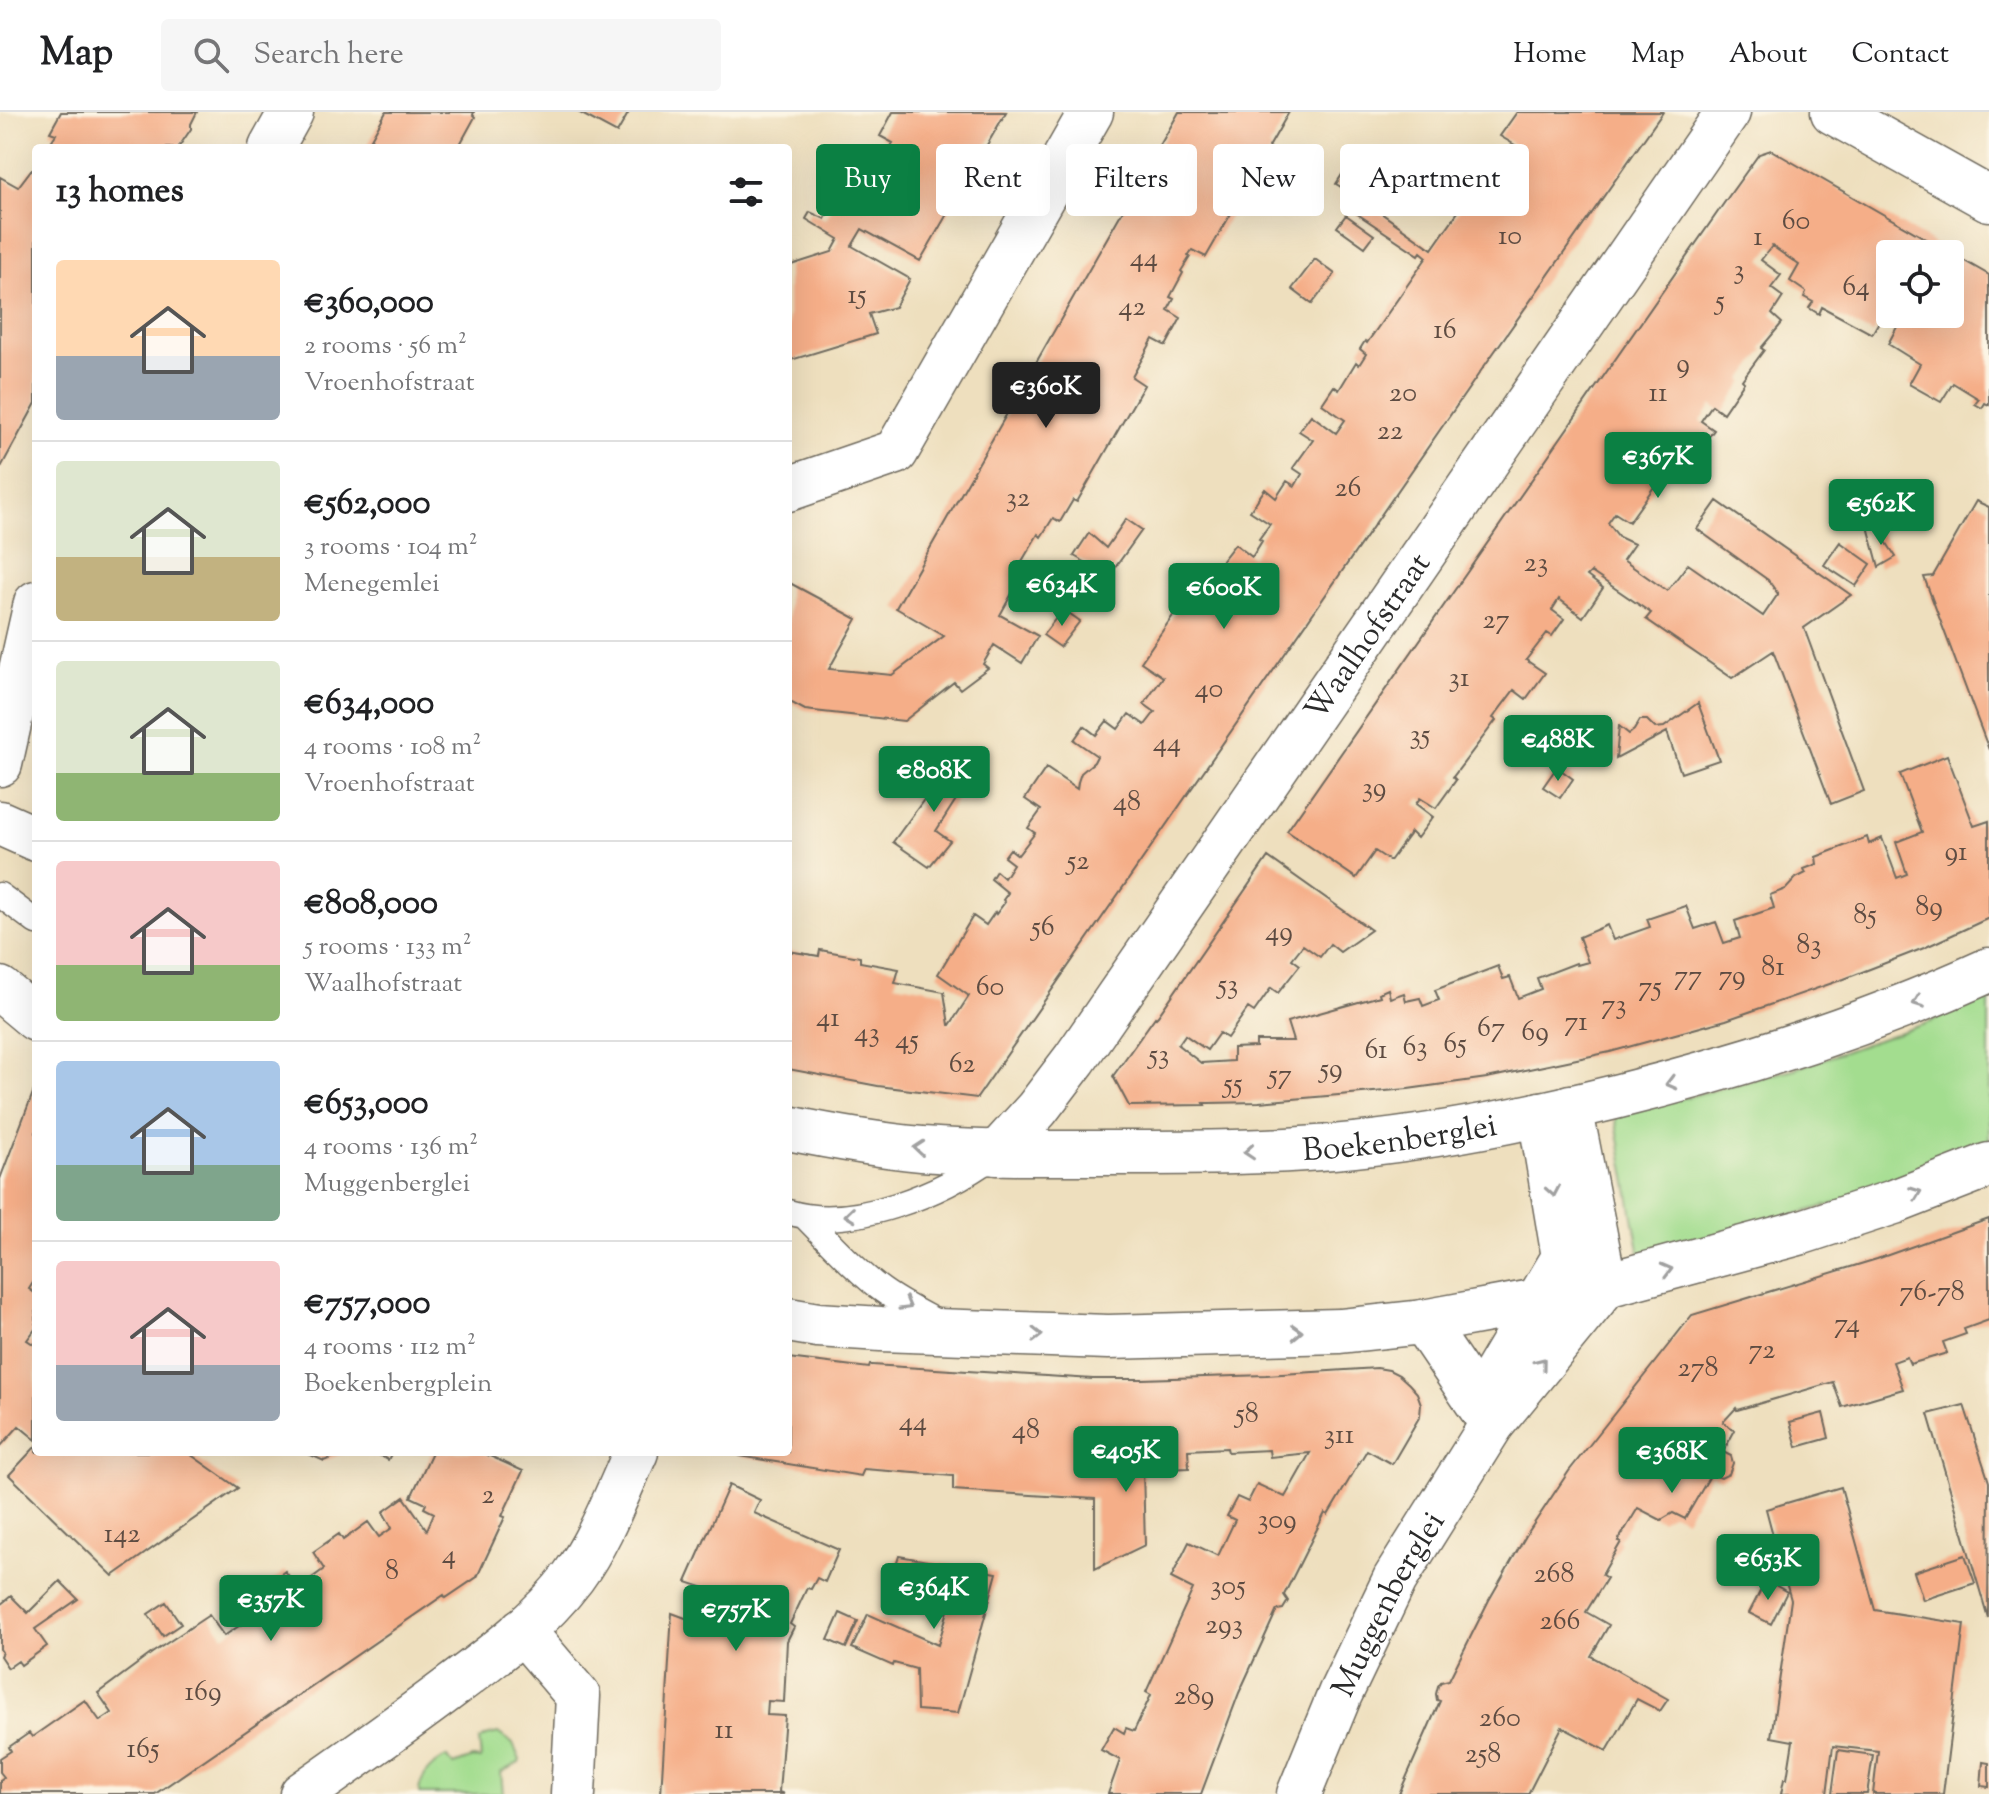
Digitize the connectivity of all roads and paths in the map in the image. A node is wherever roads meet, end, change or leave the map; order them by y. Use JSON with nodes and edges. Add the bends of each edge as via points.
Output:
{"nodes":[{"id":1,"x":291,"y":112,"type":"edge"},
{"id":2,"x":1091,"y":112,"type":"edge"},
{"id":3,"x":1728,"y":112,"type":"edge"},
{"id":4,"x":1833,"y":112,"type":"edge"},
{"id":5,"x":273,"y":144,"type":"edge"},
{"id":6,"x":1989,"y":199,"type":"edge"},
{"id":7,"x":792,"y":488,"type":"edge"},
{"id":8,"x":32,"y":621,"type":"edge"},
{"id":9,"x":0,"y":764,"type":"edge"},
{"id":10,"x":0,"y":823,"type":"edge"},
{"id":11,"x":32,"y":837,"type":"edge"},
{"id":12,"x":0,"y":895,"type":"edge"},
{"id":13,"x":32,"y":919,"type":"edge"},
{"id":14,"x":1989,"y":970,"type":"edge"},
{"id":15,"x":0,"y":989,"type":"edge"},
{"id":16,"x":32,"y":1016,"type":"edge"},
{"id":17,"x":1555,"y":1111,"type":"junction"},
{"id":18,"x":792,"y":1129,"type":"edge"},
{"id":19,"x":997,"y":1153,"type":"junction"},
{"id":20,"x":1989,"y":1165,"type":"edge"},
{"id":21,"x":796,"y":1215,"type":"edge"},
{"id":22,"x":1605,"y":1286,"type":"junction"},
{"id":23,"x":1538,"y":1301,"type":"junction"},
{"id":24,"x":792,"y":1321,"type":"edge"},
{"id":25,"x":1423,"y":1322,"type":"junction"},
{"id":26,"x":959,"y":1333,"type":"junction"},
{"id":27,"x":1490,"y":1420,"type":"junction"},
{"id":28,"x":634,"y":1456,"type":"edge"},
{"id":29,"x":522,"y":1630,"type":"junction"},
{"id":30,"x":302,"y":1794,"type":"edge"},
{"id":31,"x":573,"y":1794,"type":"edge"},
{"id":32,"x":1299,"y":1794,"type":"edge"}],
"edges":[{"from":1,"to":5,"type":"street"},
{"from":2,"to":7,"type":"street","via":[[896,452]]},
{"from":3,"to":19,"type":"street","name":"Waalhofstraat","via":[[1075,1059]]},
{"from":4,"to":6,"type":"street"},
{"from":8,"to":9,"type":"street"},
{"from":10,"to":11,"type":"street"},
{"from":12,"to":13,"type":"lane"},
{"from":14,"to":17,"type":"street","name":"Boekenberglei","one_way":true,"via":[[1924,1000],[1734,1066]]},
{"from":15,"to":16,"type":"street"},
{"from":17,"to":19,"type":"street","name":"Boekenberglei","one_way":true,"via":[[1354,1145],[1235,1153]]},
{"from":17,"to":22,"type":"street"},
{"from":17,"to":23,"type":"street","name":"Muggenberglei","one_way":true,"via":[[1564,1257]]},
{"from":19,"to":18,"type":"street","name":"Boekenberglei","one_way":true,"via":[[920,1149]]},
{"from":19,"to":21,"type":"lane","one_way":true,"via":[[953,1182],[887,1208],[853,1215]]},
{"from":22,"to":20,"type":"street","one_way":true,"via":[[1802,1232]]},
{"from":21,"to":26,"type":"lane","one_way":true,"via":[[878,1287]]},
{"from":22,"to":23,"type":"street"},
{"from":27,"to":22,"type":"street","name":"Muggenberglei","one_way":true},
{"from":23,"to":25,"type":"street"},
{"from":23,"to":27,"type":"street","name":"Muggenberglei","via":[[1490,1382]]},
{"from":24,"to":26,"type":"street"},
{"from":26,"to":25,"type":"street","one_way":true,"via":[[1216,1335]]},
{"from":25,"to":27,"type":"street"},
{"from":27,"to":32,"type":"street","name":"Muggenberglei","via":[[1395,1579]]},
{"from":28,"to":29,"type":"street","via":[[574,1576]]},
{"from":29,"to":30,"type":"street"},
{"from":29,"to":31,"type":"street","via":[[578,1696]]}]}
